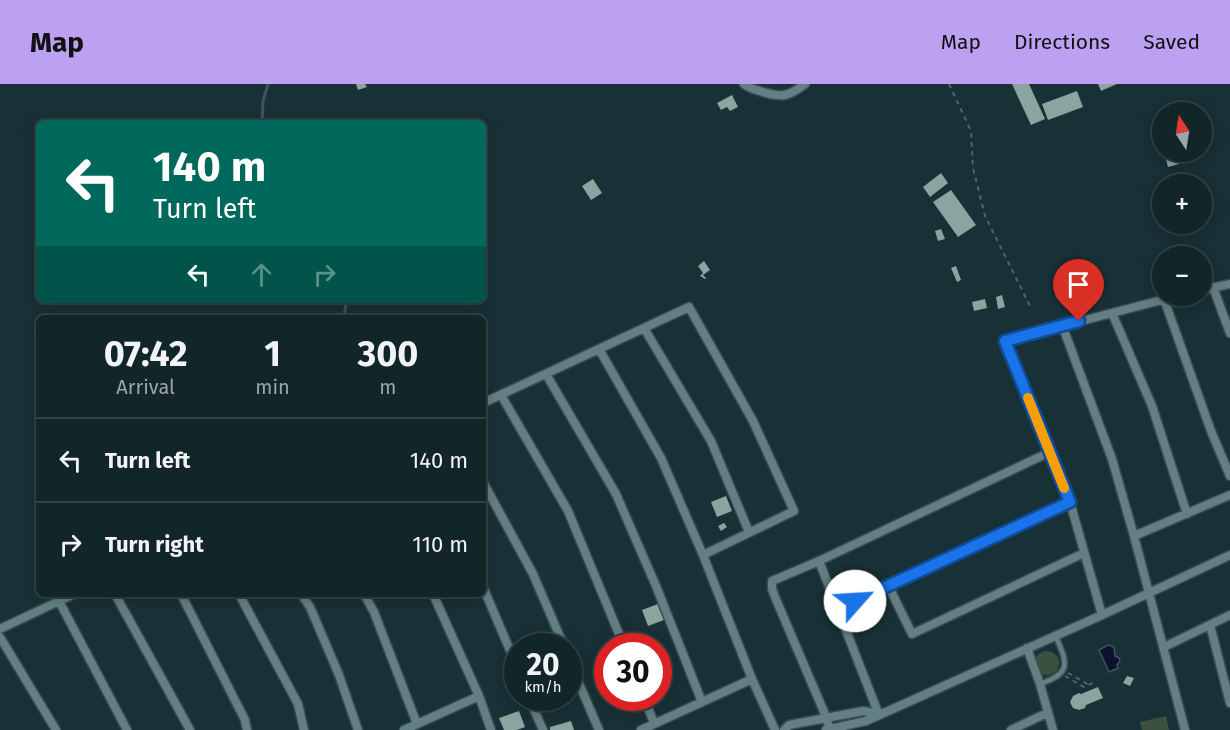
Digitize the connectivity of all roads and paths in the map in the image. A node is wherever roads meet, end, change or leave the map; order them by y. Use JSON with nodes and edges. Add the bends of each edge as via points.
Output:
{"nodes":[{"id":1,"x":744,"y":84,"type":"edge"},
{"id":2,"x":805,"y":84,"type":"edge"},
{"id":3,"x":949,"y":84,"type":"edge"},
{"id":4,"x":1230,"y":284,"type":"edge"},
{"id":5,"x":1213,"y":287,"type":"joint"},
{"id":6,"x":1152,"y":302,"type":"edge"},
{"id":7,"x":1166,"y":306,"type":"edge"},
{"id":8,"x":1031,"y":308,"type":"dead end"},
{"id":9,"x":1112,"y":313,"type":"junction"},
{"id":10,"x":1062,"y":325,"type":"junction"},
{"id":11,"x":644,"y":328,"type":"junction"},
{"id":12,"x":1230,"y":333,"type":"edge"},
{"id":13,"x":599,"y":349,"type":"junction"},
{"id":14,"x":546,"y":374,"type":"junction"},
{"id":15,"x":501,"y":395,"type":"junction"},
{"id":16,"x":486,"y":402,"type":"edge"},
{"id":17,"x":1050,"y":452,"type":"junction"},
{"id":18,"x":1230,"y":476,"type":"edge"},
{"id":19,"x":486,"y":488,"type":"edge"},
{"id":20,"x":1230,"y":495,"type":"edge"},
{"id":21,"x":1070,"y":502,"type":"junction"},
{"id":22,"x":1187,"y":514,"type":"junction"},
{"id":23,"x":749,"y":532,"type":"junction"},
{"id":24,"x":1134,"y":536,"type":"junction"},
{"id":25,"x":1084,"y":553,"type":"junction"},
{"id":26,"x":703,"y":555,"type":"junction"},
{"id":27,"x":1230,"y":555,"type":"edge"},
{"id":28,"x":819,"y":561,"type":"junction"},
{"id":29,"x":888,"y":585,"type":"junction"},
{"id":30,"x":1149,"y":593,"type":"junction"},
{"id":31,"x":486,"y":594,"type":"edge"},
{"id":32,"x":68,"y":597,"type":"edge"},
{"id":33,"x":117,"y":597,"type":"edge"},
{"id":34,"x":182,"y":597,"type":"edge"},
{"id":35,"x":241,"y":597,"type":"edge"},
{"id":36,"x":303,"y":597,"type":"edge"},
{"id":37,"x":366,"y":597,"type":"edge"},
{"id":38,"x":435,"y":597,"type":"edge"},
{"id":39,"x":59,"y":601,"type":"junction"},
{"id":40,"x":838,"y":609,"type":"junction"},
{"id":41,"x":1102,"y":615,"type":"junction"},
{"id":42,"x":1230,"y":615,"type":"edge"},
{"id":43,"x":1210,"y":625,"type":"junction"},
{"id":44,"x":0,"y":629,"type":"edge"},
{"id":45,"x":558,"y":633,"type":"edge"},
{"id":46,"x":619,"y":633,"type":"edge"},
{"id":47,"x":504,"y":636,"type":"edge"},
{"id":48,"x":1056,"y":636,"type":"junction"},
{"id":49,"x":0,"y":637,"type":"edge"},
{"id":50,"x":1164,"y":647,"type":"junction"},
{"id":51,"x":1027,"y":648,"type":"junction"},
{"id":52,"x":1062,"y":672,"type":"junction"},
{"id":53,"x":752,"y":680,"type":"junction"},
{"id":54,"x":1095,"y":682,"type":"dead end"},
{"id":55,"x":1040,"y":684,"type":"junction"},
{"id":56,"x":582,"y":691,"type":"edge"},
{"id":57,"x":479,"y":696,"type":"junction"},
{"id":58,"x":702,"y":702,"type":"junction"},
{"id":59,"x":1230,"y":703,"type":"edge"},
{"id":60,"x":535,"y":711,"type":"edge"},
{"id":61,"x":649,"y":711,"type":"edge"},
{"id":62,"x":1047,"y":713,"type":"junction"},
{"id":63,"x":879,"y":715,"type":"junction"},
{"id":64,"x":827,"y":719,"type":"junction"},
{"id":65,"x":654,"y":723,"type":"junction"},
{"id":66,"x":417,"y":724,"type":"junction"},
{"id":67,"x":56,"y":730,"type":"edge"},
{"id":68,"x":127,"y":730,"type":"edge"},
{"id":69,"x":190,"y":730,"type":"edge"},
{"id":70,"x":247,"y":730,"type":"edge"},
{"id":71,"x":304,"y":730,"type":"edge"},
{"id":72,"x":358,"y":730,"type":"edge"},
{"id":73,"x":404,"y":730,"type":"edge"},
{"id":74,"x":491,"y":730,"type":"edge"},
{"id":75,"x":543,"y":730,"type":"edge"},
{"id":76,"x":599,"y":730,"type":"edge"},
{"id":77,"x":641,"y":730,"type":"edge"},
{"id":78,"x":775,"y":730,"type":"edge"},
{"id":79,"x":784,"y":730,"type":"edge"},
{"id":80,"x":828,"y":730,"type":"edge"},
{"id":81,"x":1011,"y":730,"type":"edge"},
{"id":82,"x":1053,"y":730,"type":"edge"},
{"id":83,"x":1185,"y":730,"type":"edge"}],
"edges":[{"from":1,"to":2,"type":"street","via":[[782,96]]},
{"from":3,"to":8,"type":"path","via":[[971,130],[973,168],[985,216]]},
{"from":4,"to":5,"type":"street"},
{"from":5,"to":12,"type":"street"},
{"from":6,"to":9,"type":"street"},
{"from":7,"to":18,"type":"street"},
{"from":9,"to":10,"type":"street"},
{"from":9,"to":22,"type":"street","via":[[1152,406]]},
{"from":10,"to":17,"type":"street","via":[[1005,341]]},
{"from":10,"to":24,"type":"street","via":[[1112,459]]},
{"from":11,"to":13,"type":"street"},
{"from":11,"to":23,"type":"street","via":[[711,441]]},
{"from":11,"to":23,"type":"street","via":[[689,307],[753,420],[794,511]]},
{"from":13,"to":14,"type":"street"},
{"from":13,"to":26,"type":"street","via":[[661,458]]},
{"from":14,"to":15,"type":"street"},
{"from":14,"to":58,"type":"street","via":[[615,494]]},
{"from":15,"to":16,"type":"street"},
{"from":15,"to":46,"type":"street","via":[[568,511]]},
{"from":17,"to":21,"type":"street"},
{"from":17,"to":28,"type":"street"},
{"from":19,"to":45,"type":"street","via":[[533,574]]},
{"from":20,"to":22,"type":"street"},
{"from":21,"to":25,"type":"street"},
{"from":21,"to":29,"type":"street"},
{"from":22,"to":24,"type":"street"},
{"from":23,"to":26,"type":"street"},
{"from":24,"to":30,"type":"street"},
{"from":25,"to":29,"type":"street","via":[[912,634]]},
{"from":25,"to":41,"type":"street"},
{"from":26,"to":53,"type":"street"},
{"from":27,"to":30,"type":"street"},
{"from":28,"to":40,"type":"street"},
{"from":28,"to":64,"type":"street","via":[[772,581],[772,589]]},
{"from":29,"to":40,"type":"street"},
{"from":30,"to":41,"type":"street"},
{"from":30,"to":50,"type":"street"},
{"from":31,"to":47,"type":"street"},
{"from":32,"to":39,"type":"street"},
{"from":33,"to":69,"type":"street"},
{"from":34,"to":70,"type":"street"},
{"from":35,"to":71,"type":"street","via":[[298,704]]},
{"from":36,"to":72,"type":"street","via":[[339,675]]},
{"from":37,"to":66,"type":"street"},
{"from":38,"to":57,"type":"street"},
{"from":39,"to":44,"type":"street"},
{"from":39,"to":68,"type":"street"},
{"from":40,"to":63,"type":"street"},
{"from":41,"to":48,"type":"street"},
{"from":42,"to":43,"type":"street"},
{"from":43,"to":50,"type":"street"},
{"from":43,"to":59,"type":"street"},
{"from":48,"to":51,"type":"street"},
{"from":48,"to":52,"type":"lane","via":[[1065,658]]},
{"from":49,"to":67,"type":"street"},
{"from":50,"to":83,"type":"street"},
{"from":51,"to":55,"type":"street"},
{"from":51,"to":63,"type":"street"},
{"from":52,"to":54,"type":"path","via":[[1084,687]]},
{"from":52,"to":55,"type":"lane"},
{"from":53,"to":58,"type":"street"},
{"from":53,"to":78,"type":"street"},
{"from":55,"to":62,"type":"street"},
{"from":56,"to":76,"type":"street"},
{"from":57,"to":66,"type":"street"},
{"from":57,"to":74,"type":"street"},
{"from":58,"to":65,"type":"street"},
{"from":60,"to":75,"type":"street"},
{"from":61,"to":65,"type":"street"},
{"from":62,"to":81,"type":"street"},
{"from":62,"to":82,"type":"street"},
{"from":63,"to":64,"type":"street","via":[[863,711]]},
{"from":63,"to":80,"type":"street"},
{"from":64,"to":79,"type":"street","via":[[789,725]]},
{"from":64,"to":80,"type":"street"},
{"from":65,"to":77,"type":"street"},
{"from":66,"to":73,"type":"street"}]}
